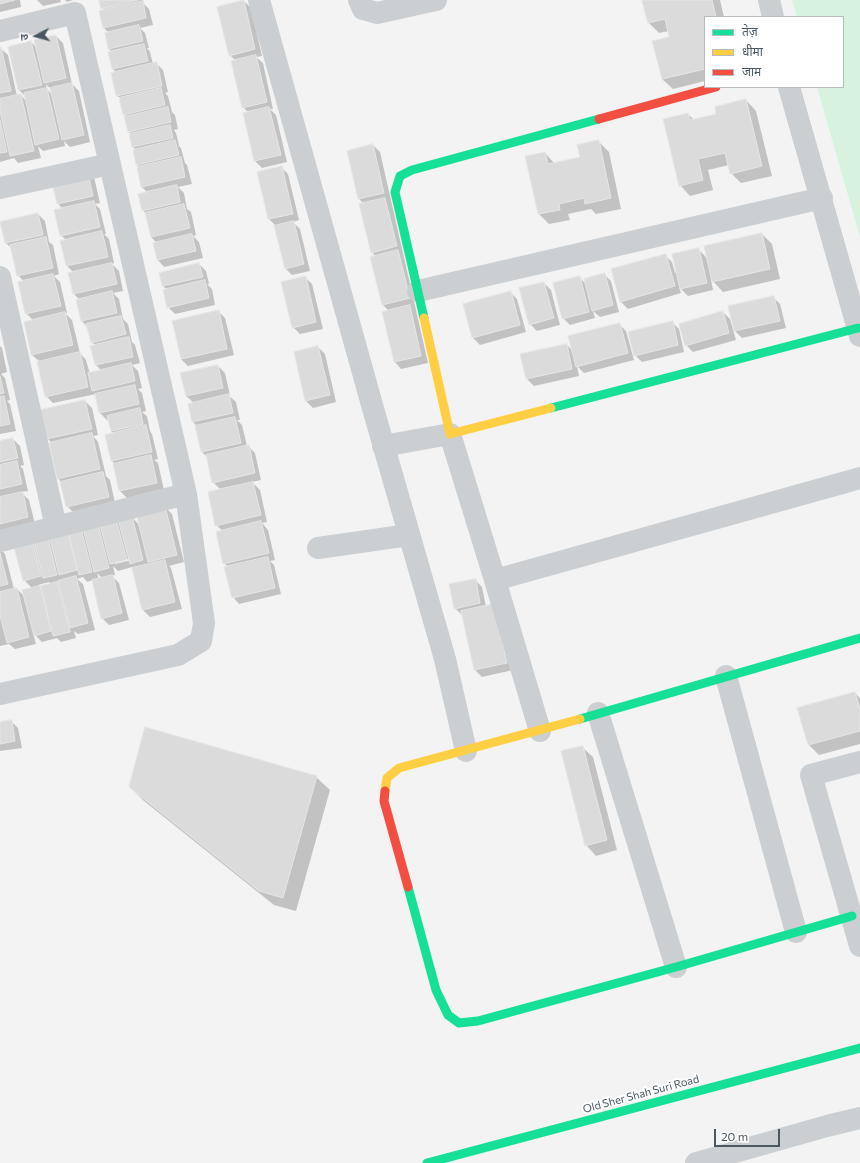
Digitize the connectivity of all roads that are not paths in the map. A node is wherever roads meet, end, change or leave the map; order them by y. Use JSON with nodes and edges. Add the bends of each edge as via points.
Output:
{"nodes":[{"id":1,"x":259,"y":0,"type":"edge"},
{"id":2,"x":359,"y":0,"type":"edge"},
{"id":3,"x":436,"y":0,"type":"edge"},
{"id":4,"x":769,"y":0,"type":"edge"},
{"id":5,"x":773,"y":16,"type":"edge"},
{"id":6,"x":0,"y":31,"type":"edge"},
{"id":7,"x":712,"y":88,"type":"edge"},
{"id":8,"x":790,"y":88,"type":"edge"},
{"id":9,"x":110,"y":164,"type":"junction"},
{"id":10,"x":0,"y":188,"type":"edge"},
{"id":11,"x":822,"y":198,"type":"junction"},
{"id":12,"x":0,"y":277,"type":"edge"},
{"id":13,"x":418,"y":291,"type":"junction"},
{"id":14,"x":859,"y":332,"type":"edge"},
{"id":15,"x":450,"y":434,"type":"junction"},
{"id":16,"x":383,"y":446,"type":"junction"},
{"id":17,"x":860,"y":478,"type":"edge"},
{"id":18,"x":186,"y":494,"type":"junction"},
{"id":19,"x":56,"y":527,"type":"junction"},
{"id":20,"x":409,"y":535,"type":"junction"},
{"id":21,"x":0,"y":541,"type":"edge"},
{"id":22,"x":318,"y":548,"type":"dead end"},
{"id":23,"x":495,"y":580,"type":"junction"},
{"id":24,"x":860,"y":638,"type":"edge"},
{"id":25,"x":726,"y":676,"type":"junction"},
{"id":26,"x":0,"y":694,"type":"edge"},
{"id":27,"x":598,"y":713,"type":"junction"},
{"id":28,"x":540,"y":731,"type":"junction"},
{"id":29,"x":466,"y":751,"type":"junction"},
{"id":30,"x":860,"y":762,"type":"edge"},
{"id":31,"x":852,"y":916,"type":"junction"},
{"id":32,"x":796,"y":932,"type":"junction"},
{"id":33,"x":860,"y":946,"type":"edge"},
{"id":34,"x":676,"y":967,"type":"junction"},
{"id":35,"x":860,"y":1048,"type":"edge"},
{"id":36,"x":860,"y":1118,"type":"edge"},
{"id":37,"x":731,"y":1158,"type":"edge"},
{"id":38,"x":428,"y":1163,"type":"edge"},
{"id":39,"x":696,"y":1163,"type":"edge"}],
"edges":[{"from":1,"to":16,"type":"street"},
{"from":2,"to":3,"type":"street","via":[[363,9],[377,13]]},
{"from":4,"to":5,"type":"street"},
{"from":6,"to":9,"type":"street","via":[[75,13]]},
{"from":7,"to":13,"type":"street","via":[[412,170],[400,176],[396,192]]},
{"from":8,"to":11,"type":"street"},
{"from":9,"to":10,"type":"street"},
{"from":9,"to":18,"type":"street"},
{"from":11,"to":13,"type":"street"},
{"from":11,"to":14,"type":"street"},
{"from":12,"to":19,"type":"street"},
{"from":13,"to":15,"type":"street"},
{"from":14,"to":15,"type":"street"},
{"from":15,"to":16,"type":"street"},
{"from":15,"to":23,"type":"street"},
{"from":16,"to":20,"type":"street"},
{"from":17,"to":23,"type":"street"},
{"from":18,"to":19,"type":"street"},
{"from":18,"to":26,"type":"street","via":[[204,623],[201,641],[178,655]]},
{"from":19,"to":21,"type":"street"},
{"from":20,"to":22,"type":"street"},
{"from":20,"to":29,"type":"street","via":[[445,659]]},
{"from":23,"to":28,"type":"street"},
{"from":24,"to":25,"type":"street"},
{"from":25,"to":27,"type":"street"},
{"from":25,"to":32,"type":"street"},
{"from":27,"to":28,"type":"street"},
{"from":27,"to":34,"type":"street"},
{"from":28,"to":29,"type":"street"},
{"from":29,"to":34,"type":"street","via":[[399,768],[387,778],[384,801],[436,990],[448,1015],[459,1023],[478,1021]]},
{"from":30,"to":31,"type":"street","via":[[812,775]]},
{"from":31,"to":32,"type":"street"},
{"from":31,"to":33,"type":"street"},
{"from":32,"to":34,"type":"street"},
{"from":35,"to":38,"type":"street","name":"Old Sher Shah Suri Road"},
{"from":36,"to":37,"type":"street","via":[[827,1126]]},
{"from":37,"to":39,"type":"street"}]}
